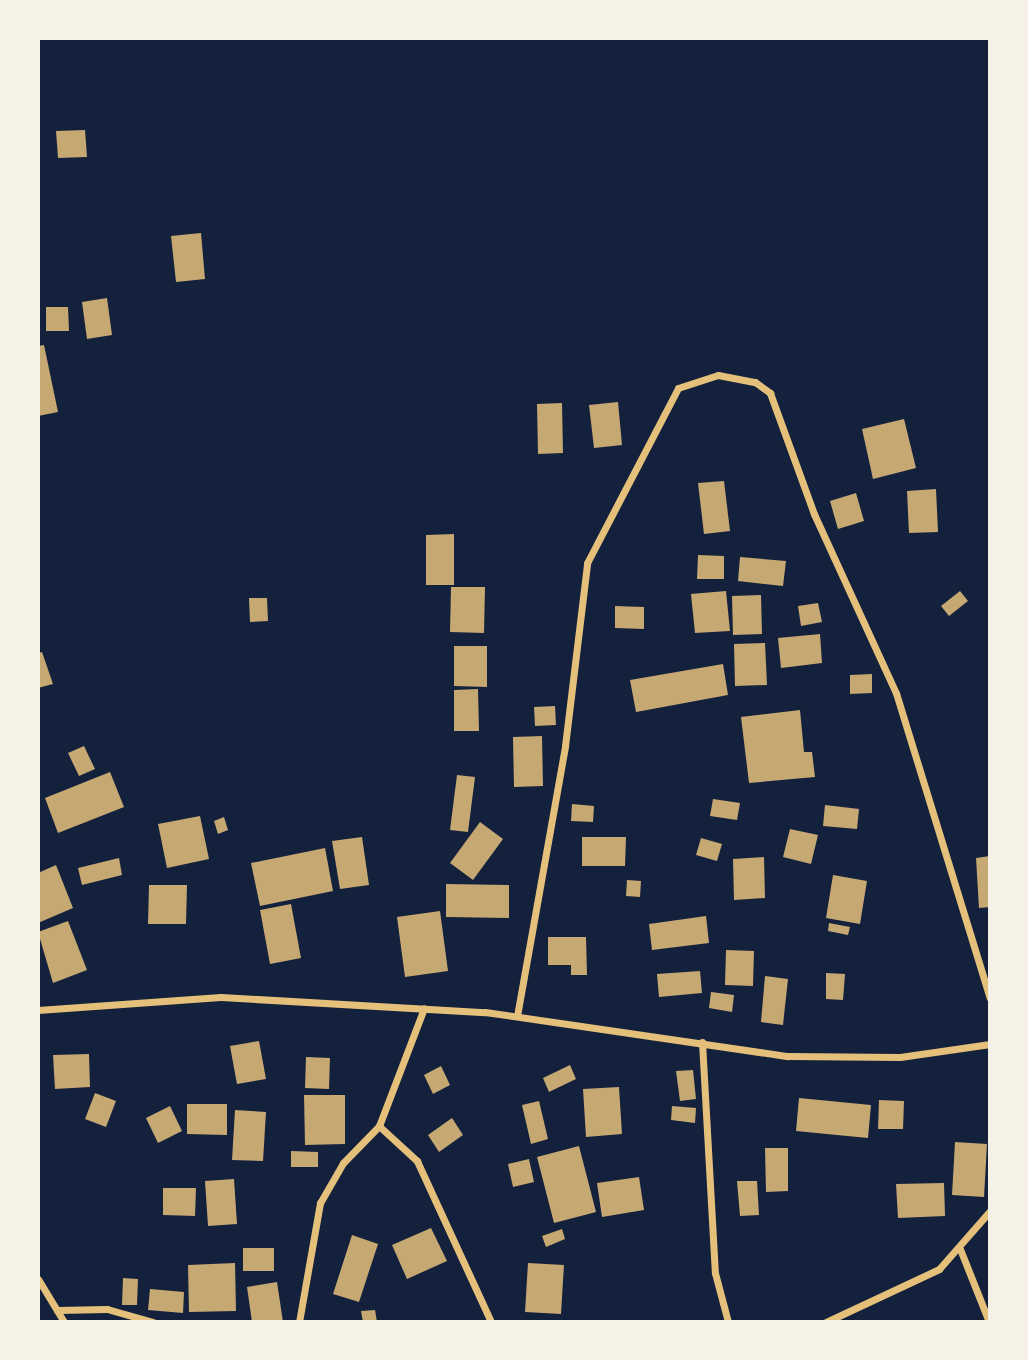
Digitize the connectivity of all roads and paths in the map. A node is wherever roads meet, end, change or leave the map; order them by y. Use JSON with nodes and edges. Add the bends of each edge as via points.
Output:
{"nodes":[{"id":1,"x":989,"y":998,"type":"edge"},
{"id":2,"x":424,"y":1008,"type":"junction"},
{"id":3,"x":38,"y":1010,"type":"edge"},
{"id":4,"x":517,"y":1016,"type":"junction"},
{"id":5,"x":702,"y":1042,"type":"junction"},
{"id":6,"x":989,"y":1044,"type":"edge"},
{"id":7,"x":379,"y":1126,"type":"junction"},
{"id":8,"x":989,"y":1211,"type":"edge"},
{"id":9,"x":960,"y":1249,"type":"junction"},
{"id":10,"x":38,"y":1279,"type":"edge"},
{"id":11,"x":57,"y":1310,"type":"junction"},
{"id":12,"x":64,"y":1321,"type":"edge"},
{"id":13,"x":153,"y":1321,"type":"edge"},
{"id":14,"x":299,"y":1321,"type":"edge"},
{"id":15,"x":491,"y":1321,"type":"edge"},
{"id":16,"x":728,"y":1321,"type":"edge"},
{"id":17,"x":826,"y":1321,"type":"edge"},
{"id":18,"x":989,"y":1321,"type":"edge"}],
"edges":[{"from":1,"to":4,"type":"street","via":[[896,693],[814,514],[770,393],[755,382],[718,376],[678,388],[587,564],[565,746]]},
{"from":2,"to":3,"type":"street","via":[[220,997]]},
{"from":2,"to":4,"type":"street"},
{"from":2,"to":7,"type":"street"},
{"from":4,"to":5,"type":"street"},
{"from":5,"to":6,"type":"street","via":[[789,1056],[900,1056]]},
{"from":5,"to":16,"type":"street","via":[[715,1273]]},
{"from":7,"to":14,"type":"street","via":[[343,1163],[320,1203]]},
{"from":7,"to":15,"type":"street","via":[[417,1161]]},
{"from":8,"to":9,"type":"street"},
{"from":9,"to":17,"type":"street","via":[[939,1269]]},
{"from":9,"to":18,"type":"street"},
{"from":10,"to":11,"type":"street"},
{"from":11,"to":12,"type":"street"},
{"from":11,"to":13,"type":"street","via":[[107,1309]]}]}
